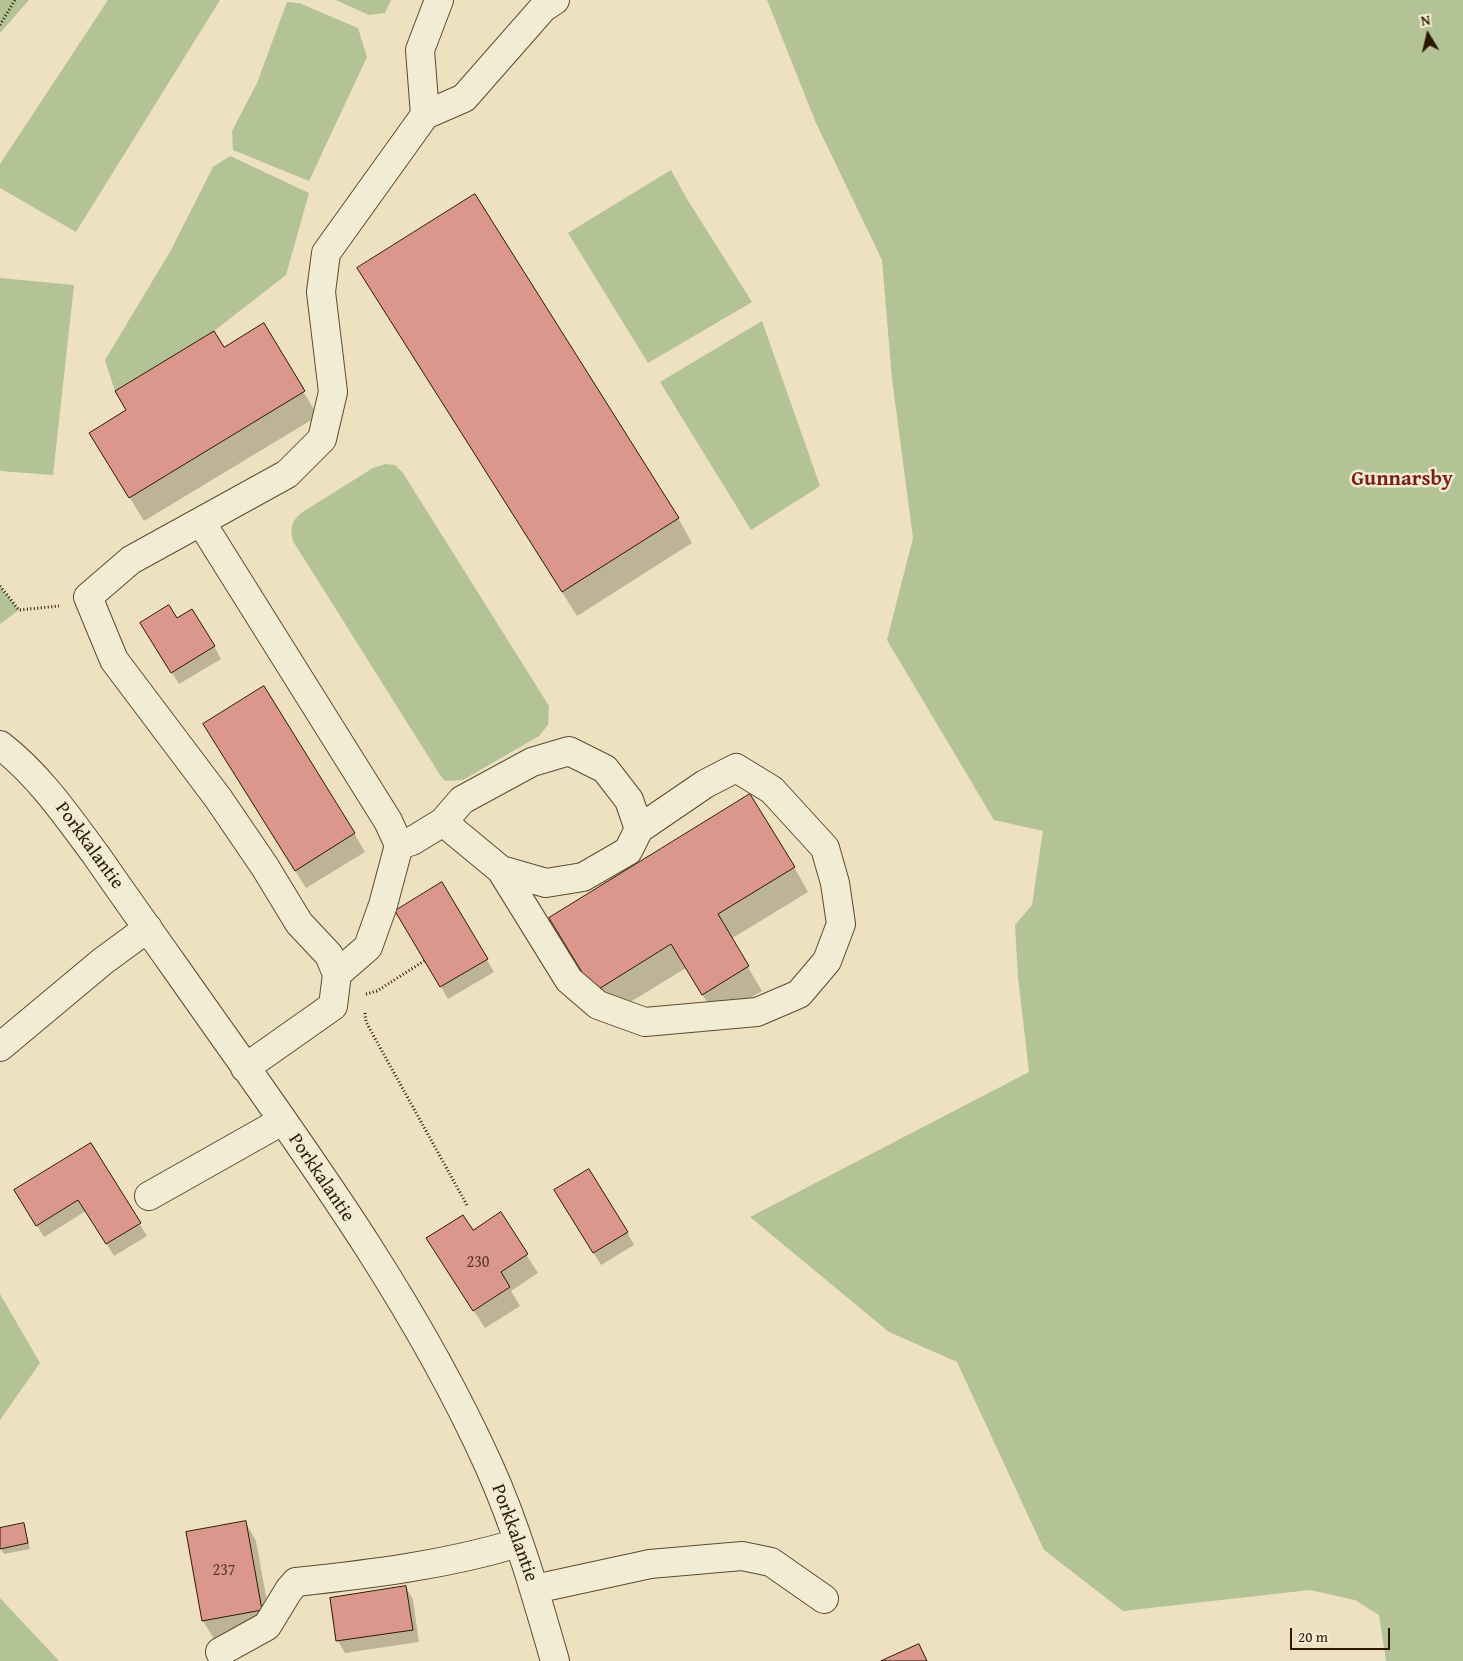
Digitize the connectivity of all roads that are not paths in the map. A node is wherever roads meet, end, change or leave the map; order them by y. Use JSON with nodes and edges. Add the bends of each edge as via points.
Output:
{"nodes":[{"id":1,"x":439,"y":0,"type":"edge"},
{"id":2,"x":555,"y":0,"type":"edge"},
{"id":3,"x":425,"y":115,"type":"junction"},
{"id":4,"x":201,"y":522,"type":"junction"},
{"id":5,"x":0,"y":745,"type":"edge"},
{"id":6,"x":443,"y":822,"type":"junction"},
{"id":7,"x":638,"y":829,"type":"junction"},
{"id":8,"x":399,"y":845,"type":"junction"},
{"id":9,"x":500,"y":870,"type":"junction"},
{"id":10,"x":148,"y":928,"type":"junction"},
{"id":11,"x":338,"y":974,"type":"junction"},
{"id":12,"x":0,"y":1047,"type":"edge"},
{"id":13,"x":245,"y":1068,"type":"junction"},
{"id":14,"x":282,"y":1121,"type":"junction"},
{"id":15,"x":149,"y":1196,"type":"dead end"},
{"id":16,"x":518,"y":1543,"type":"junction"},
{"id":17,"x":534,"y":1589,"type":"junction"},
{"id":18,"x":824,"y":1599,"type":"dead end"},
{"id":19,"x":220,"y":1652,"type":"dead end"},
{"id":20,"x":555,"y":1661,"type":"edge"}],
"edges":[{"from":1,"to":3,"type":"street","via":[[420,50]]},
{"from":2,"to":3,"type":"street","via":[[543,8],[464,98]]},
{"from":3,"to":4,"type":"street","via":[[326,254],[320,292],[333,392],[322,439],[287,474]]},
{"from":4,"to":8,"type":"street","via":[[383,813]]},
{"from":4,"to":11,"type":"street","via":[[131,560],[88,597],[114,660],[218,798],[298,923],[329,955]]},
{"from":5,"to":10,"type":"street","name":"Porkkalantie","via":[[58,803]]},
{"from":6,"to":7,"type":"street","via":[[462,800],[532,762],[569,751],[605,769],[629,800]]},
{"from":6,"to":8,"type":"street"},
{"from":6,"to":9,"type":"street"},
{"from":7,"to":9,"type":"street","via":[[628,851],[583,877],[546,883]]},
{"from":7,"to":9,"type":"street","via":[[705,784],[736,768],[772,790],[825,848],[841,924],[827,961],[799,994],[756,1012],[693,1020],[645,1022],[598,1005],[569,980]]},
{"from":8,"to":11,"type":"street","via":[[368,947]]},
{"from":10,"to":12,"type":"street","via":[[102,961]]},
{"from":10,"to":13,"type":"street","name":"Porkkalantie"},
{"from":11,"to":13,"type":"street","via":[[333,1006]]},
{"from":13,"to":14,"type":"street","name":"Porkkalantie"},
{"from":14,"to":15,"type":"street"},
{"from":14,"to":16,"type":"street","name":"Porkkalantie","via":[[420,1332],[489,1467]]},
{"from":16,"to":17,"type":"street","name":"Porkkalantie"},
{"from":16,"to":19,"type":"street","via":[[482,1554],[384,1572],[296,1582],[267,1626]]},
{"from":17,"to":18,"type":"street","via":[[650,1564],[742,1556],[771,1562]]},
{"from":17,"to":20,"type":"street","name":"Porkkalantie"}]}
